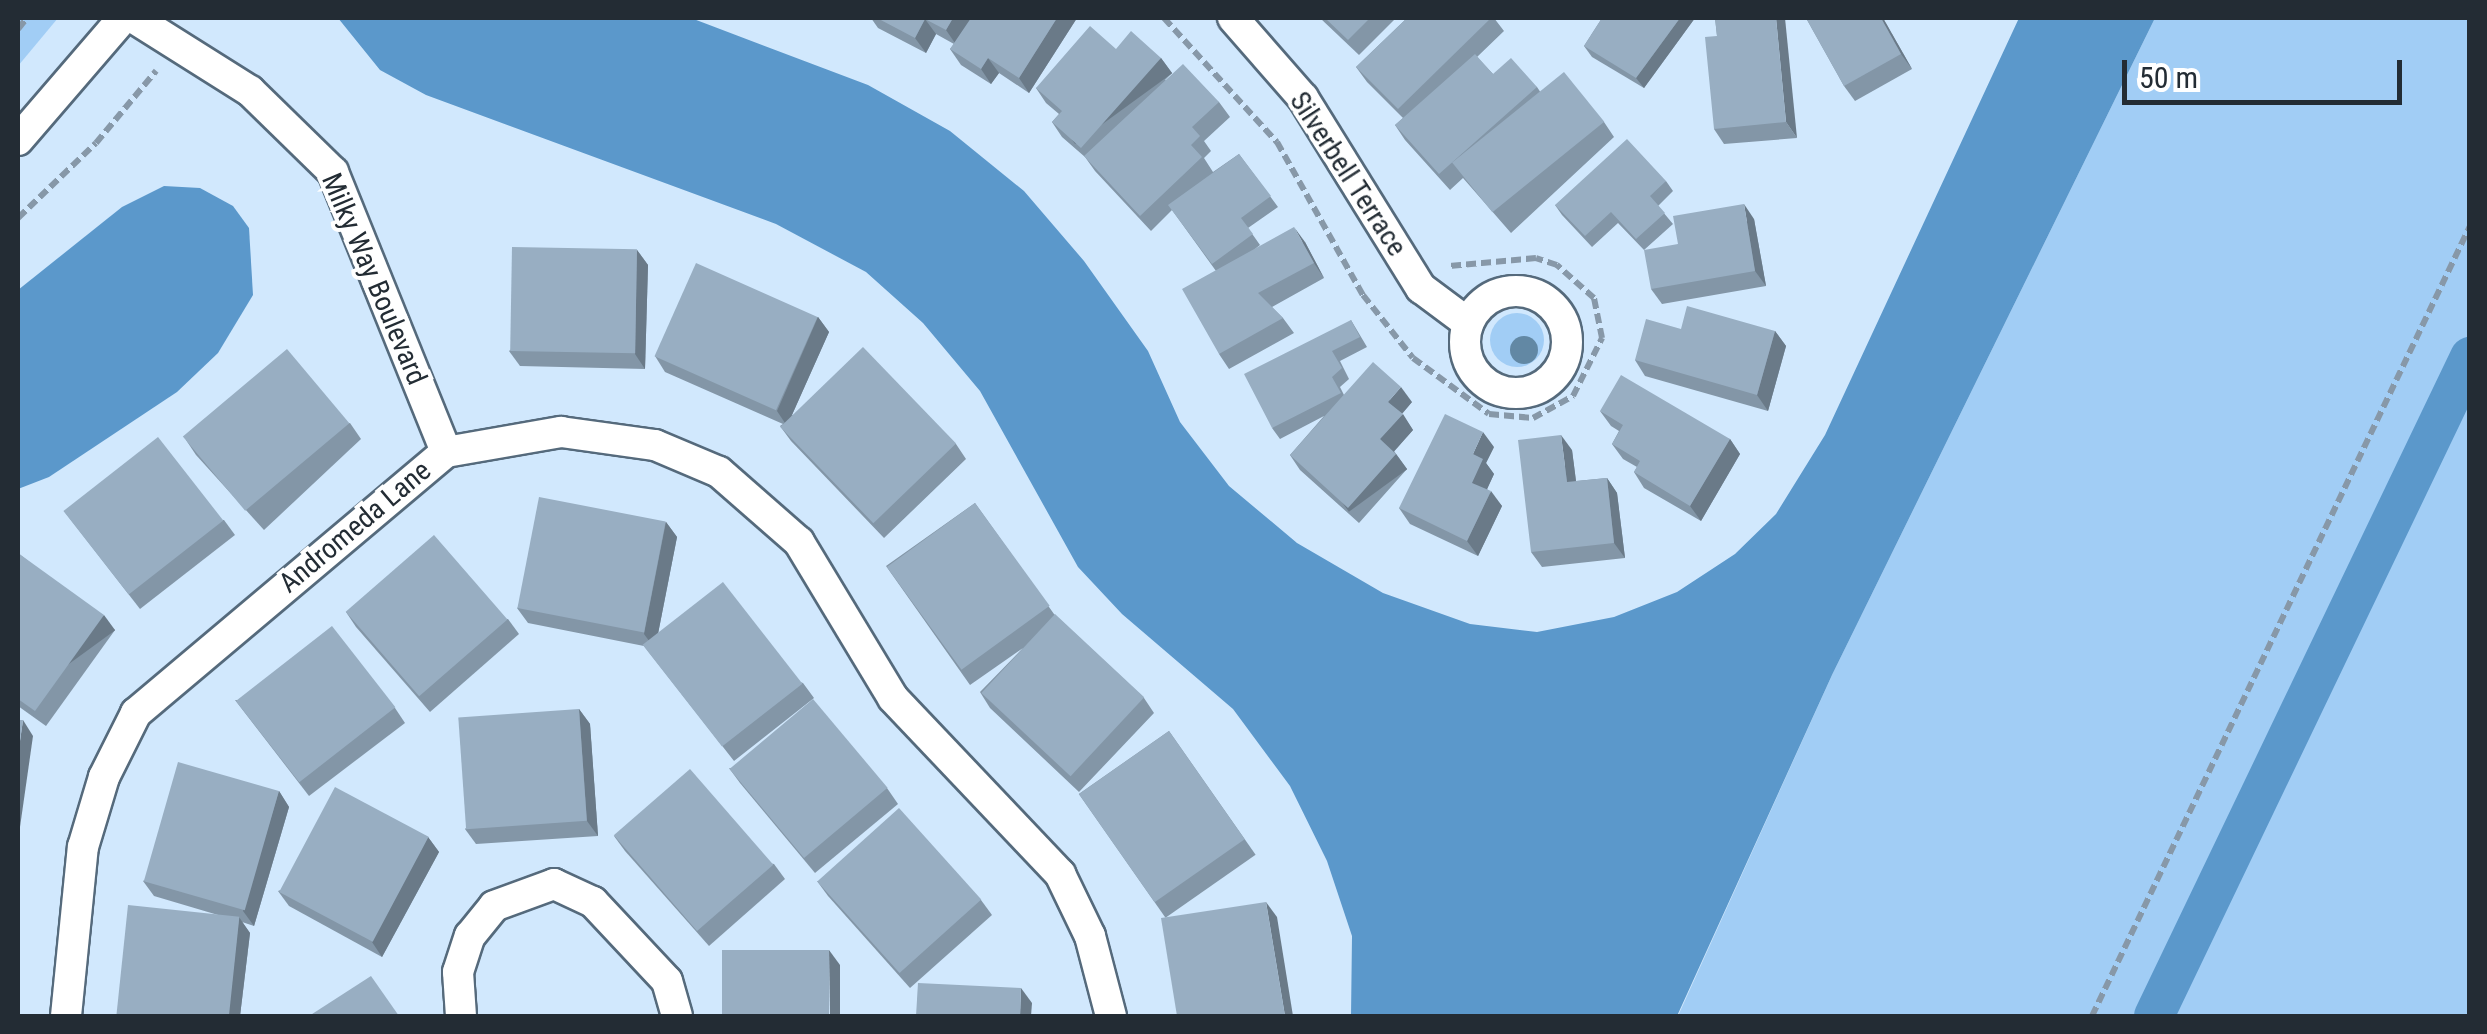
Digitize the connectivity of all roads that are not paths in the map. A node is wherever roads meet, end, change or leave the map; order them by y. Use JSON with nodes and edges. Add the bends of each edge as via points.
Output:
{"nodes":[{"id":1,"x":124,"y":18,"type":"edge"},
{"id":2,"x":134,"y":18,"type":"edge"},
{"id":3,"x":1233,"y":18,"type":"edge"},
{"id":4,"x":18,"y":140,"type":"edge"},
{"id":5,"x":1468,"y":323,"type":"dead end"},
{"id":6,"x":446,"y":452,"type":"junction"},
{"id":7,"x":66,"y":1016,"type":"edge"},
{"id":8,"x":461,"y":1016,"type":"edge"},
{"id":9,"x":678,"y":1016,"type":"edge"},
{"id":10,"x":1110,"y":1016,"type":"edge"}],
"edges":[{"from":1,"to":4,"type":"street"},
{"from":2,"to":6,"type":"street","name":"Milky Way Boulevard","via":[[250,91],[333,172]]},
{"from":3,"to":5,"type":"street","name":"Silverbell Terrace","via":[[1303,98],[1421,288]]},
{"from":6,"to":7,"type":"street","name":"Andromeda Lane","via":[[136,713],[104,778],[83,847]]},
{"from":6,"to":10,"type":"street","name":"Andromeda Lane","via":[[562,432],[655,444],[720,472],[799,542],[893,698],[1060,874],[1090,936]]},
{"from":8,"to":9,"type":"street","via":[[458,972],[470,936],[494,906],[554,884],[593,902],[667,981]]}]}
